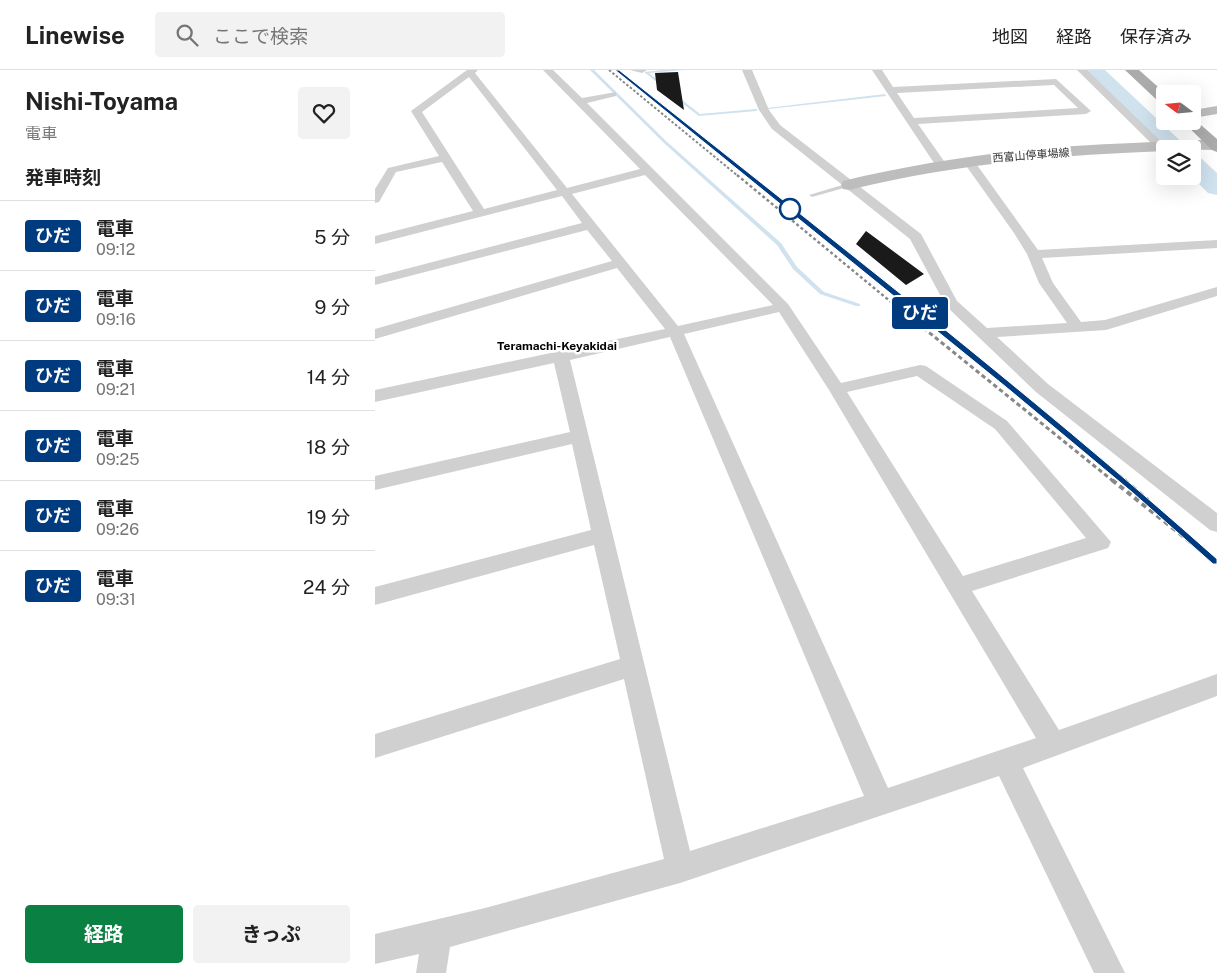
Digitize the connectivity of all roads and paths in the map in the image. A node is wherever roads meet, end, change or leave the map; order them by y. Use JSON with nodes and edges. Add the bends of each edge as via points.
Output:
{"nodes":[{"id":1,"x":547,"y":70,"type":"edge"},
{"id":2,"x":635,"y":70,"type":"edge"},
{"id":3,"x":642,"y":70,"type":"edge"},
{"id":4,"x":747,"y":70,"type":"edge"},
{"id":5,"x":877,"y":70,"type":"edge"},
{"id":6,"x":1082,"y":70,"type":"edge"},
{"id":7,"x":1131,"y":70,"type":"edge"},
{"id":8,"x":472,"y":71,"type":"edge"},
{"id":9,"x":890,"y":90,"type":"junction"},
{"id":10,"x":1156,"y":92,"type":"edge"},
{"id":11,"x":613,"y":94,"type":"dead end"},
{"id":12,"x":579,"y":102,"type":"junction"},
{"id":13,"x":1217,"y":110,"type":"edge"},
{"id":14,"x":1201,"y":113,"type":"edge"},
{"id":15,"x":910,"y":121,"type":"junction"},
{"id":16,"x":1199,"y":130,"type":"edge"},
{"id":17,"x":1156,"y":142,"type":"edge"},
{"id":18,"x":1201,"y":146,"type":"edge"},
{"id":19,"x":1216,"y":146,"type":"edge"},
{"id":20,"x":1156,"y":147,"type":"edge"},
{"id":21,"x":445,"y":158,"type":"junction"},
{"id":22,"x":968,"y":160,"type":"junction"},
{"id":23,"x":940,"y":164,"type":"junction"},
{"id":24,"x":647,"y":172,"type":"junction"},
{"id":25,"x":849,"y":184,"type":"junction"},
{"id":26,"x":564,"y":192,"type":"junction"},
{"id":27,"x":812,"y":196,"type":"dead end"},
{"id":28,"x":375,"y":199,"type":"edge"},
{"id":29,"x":480,"y":213,"type":"junction"},
{"id":30,"x":590,"y":225,"type":"junction"},
{"id":31,"x":375,"y":240,"type":"edge"},
{"id":32,"x":1217,"y":244,"type":"edge"},
{"id":33,"x":1034,"y":254,"type":"junction"},
{"id":34,"x":619,"y":263,"type":"junction"},
{"id":35,"x":375,"y":281,"type":"edge"},
{"id":36,"x":1217,"y":292,"type":"edge"},
{"id":37,"x":783,"y":307,"type":"junction"},
{"id":38,"x":1077,"y":327,"type":"junction"},
{"id":39,"x":675,"y":332,"type":"junction"},
{"id":40,"x":375,"y":334,"type":"edge"},
{"id":41,"x":984,"y":334,"type":"junction"},
{"id":42,"x":561,"y":357,"type":"junction"},
{"id":43,"x":837,"y":389,"type":"junction"},
{"id":44,"x":375,"y":396,"type":"edge"},
{"id":45,"x":580,"y":436,"type":"junction"},
{"id":46,"x":375,"y":483,"type":"edge"},
{"id":47,"x":1217,"y":524,"type":"edge"},
{"id":48,"x":602,"y":535,"type":"junction"},
{"id":49,"x":958,"y":587,"type":"junction"},
{"id":50,"x":375,"y":596,"type":"edge"},
{"id":51,"x":633,"y":666,"type":"junction"},
{"id":52,"x":1217,"y":686,"type":"edge"},
{"id":53,"x":1054,"y":745,"type":"junction"},
{"id":54,"x":375,"y":746,"type":"edge"},
{"id":55,"x":1006,"y":762,"type":"junction"},
{"id":56,"x":881,"y":804,"type":"junction"},
{"id":57,"x":680,"y":869,"type":"junction"},
{"id":58,"x":437,"y":936,"type":"junction"},
{"id":59,"x":375,"y":949,"type":"edge"},
{"id":60,"x":431,"y":973,"type":"edge"},
{"id":61,"x":1110,"y":973,"type":"edge"}],
"edges":[{"from":1,"to":12,"type":"street"},
{"from":2,"to":3,"type":"street"},
{"from":4,"to":25,"type":"street","via":[[764,110],[776,127]]},
{"from":5,"to":9,"type":"street"},
{"from":6,"to":17,"type":"street"},
{"from":7,"to":10,"type":"main road"},
{"from":8,"to":21,"type":"street","via":[[416,111]]},
{"from":8,"to":26,"type":"street"},
{"from":9,"to":15,"type":"street"},
{"from":9,"to":15,"type":"street","via":[[1056,82],[1085,111]]},
{"from":11,"to":12,"type":"street"},
{"from":12,"to":24,"type":"street"},
{"from":13,"to":14,"type":"main road"},
{"from":15,"to":23,"type":"street"},
{"from":16,"to":19,"type":"main road"},
{"from":18,"to":19,"type":"main road","name":"西富山停車場線"},
{"from":20,"to":22,"type":"main road","name":"西富山停車場線"},
{"from":21,"to":28,"type":"street","via":[[392,170]]},
{"from":21,"to":29,"type":"street"},
{"from":22,"to":23,"type":"main road","name":"西富山停車場線"},
{"from":22,"to":33,"type":"street"},
{"from":23,"to":25,"type":"main road","name":"西富山停車場線"},
{"from":24,"to":26,"type":"street"},
{"from":24,"to":37,"type":"street"},
{"from":25,"to":27,"type":"lane"},
{"from":25,"to":41,"type":"street","via":[[916,237],[951,303]]},
{"from":26,"to":29,"type":"street"},
{"from":26,"to":30,"type":"street"},
{"from":29,"to":31,"type":"street"},
{"from":30,"to":34,"type":"street"},
{"from":30,"to":35,"type":"street"},
{"from":32,"to":33,"type":"street"},
{"from":33,"to":38,"type":"street","via":[[1046,283]]},
{"from":34,"to":39,"type":"street"},
{"from":34,"to":40,"type":"street"},
{"from":36,"to":38,"type":"street","via":[[1105,325]]},
{"from":37,"to":39,"type":"street"},
{"from":37,"to":43,"type":"street"},
{"from":38,"to":41,"type":"street"},
{"from":39,"to":42,"type":"street"},
{"from":39,"to":56,"type":"street"},
{"from":41,"to":47,"type":"street","via":[[1042,388]]},
{"from":42,"to":44,"type":"street"},
{"from":42,"to":45,"type":"street"},
{"from":43,"to":49,"type":"street"},
{"from":43,"to":49,"type":"street","via":[[920,370],[1001,425],[1101,542]]},
{"from":45,"to":46,"type":"street"},
{"from":45,"to":48,"type":"street"},
{"from":48,"to":50,"type":"street"},
{"from":48,"to":51,"type":"street"},
{"from":49,"to":53,"type":"street"},
{"from":51,"to":54,"type":"street"},
{"from":51,"to":57,"type":"street"},
{"from":52,"to":53,"type":"street"},
{"from":53,"to":55,"type":"street"},
{"from":55,"to":56,"type":"street"},
{"from":55,"to":61,"type":"street"},
{"from":56,"to":57,"type":"street"},
{"from":57,"to":58,"type":"street"},
{"from":58,"to":59,"type":"street"},
{"from":58,"to":60,"type":"street"}]}
